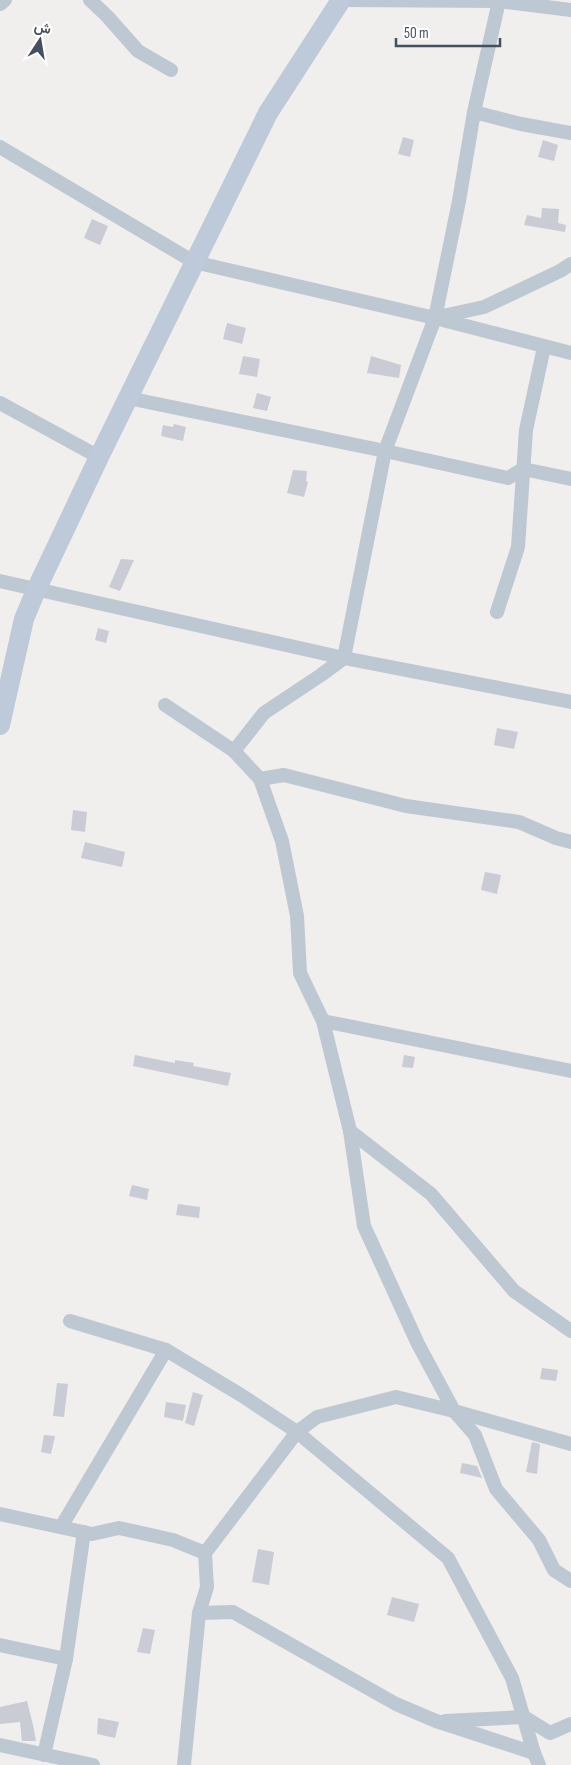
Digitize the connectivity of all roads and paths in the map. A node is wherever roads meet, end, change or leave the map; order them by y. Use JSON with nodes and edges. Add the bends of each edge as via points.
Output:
{"nodes":[{"id":1,"x":5,"y":0,"type":"edge"},
{"id":2,"x":90,"y":0,"type":"edge"},
{"id":3,"x":341,"y":0,"type":"edge"},
{"id":4,"x":498,"y":1,"type":"edge"},
{"id":5,"x":0,"y":4,"type":"edge"},
{"id":6,"x":571,"y":10,"type":"edge"},
{"id":7,"x":171,"y":70,"type":"dead end"},
{"id":8,"x":474,"y":112,"type":"junction"},
{"id":9,"x":571,"y":133,"type":"edge"},
{"id":10,"x":0,"y":146,"type":"edge"},
{"id":11,"x":194,"y":262,"type":"junction"},
{"id":12,"x":571,"y":264,"type":"edge"},
{"id":13,"x":435,"y":318,"type":"junction"},
{"id":14,"x":544,"y":347,"type":"junction"},
{"id":15,"x":571,"y":353,"type":"edge"},
{"id":16,"x":128,"y":398,"type":"junction"},
{"id":17,"x":0,"y":403,"type":"edge"},
{"id":18,"x":385,"y":451,"type":"junction"},
{"id":19,"x":99,"y":457,"type":"junction"},
{"id":20,"x":523,"y":469,"type":"junction"},
{"id":21,"x":571,"y":479,"type":"edge"},
{"id":22,"x":0,"y":581,"type":"edge"},
{"id":23,"x":37,"y":588,"type":"junction"},
{"id":24,"x":497,"y":612,"type":"dead end"},
{"id":25,"x":344,"y":658,"type":"junction"},
{"id":26,"x":2,"y":701,"type":"edge"},
{"id":27,"x":571,"y":702,"type":"edge"},
{"id":28,"x":166,"y":705,"type":"dead end"},
{"id":29,"x":0,"y":725,"type":"edge"},
{"id":30,"x":234,"y":751,"type":"junction"},
{"id":31,"x":260,"y":778,"type":"junction"},
{"id":32,"x":571,"y":842,"type":"edge"},
{"id":33,"x":323,"y":1021,"type":"junction"},
{"id":34,"x":571,"y":1071,"type":"edge"},
{"id":35,"x":350,"y":1131,"type":"junction"},
{"id":36,"x":70,"y":1321,"type":"dead end"},
{"id":37,"x":571,"y":1331,"type":"edge"},
{"id":38,"x":166,"y":1350,"type":"junction"},
{"id":39,"x":454,"y":1411,"type":"junction"},
{"id":40,"x":297,"y":1432,"type":"junction"},
{"id":41,"x":571,"y":1444,"type":"edge"},
{"id":42,"x":0,"y":1514,"type":"edge"},
{"id":43,"x":61,"y":1527,"type":"junction"},
{"id":44,"x":84,"y":1532,"type":"junction"},
{"id":45,"x":205,"y":1553,"type":"junction"},
{"id":46,"x":571,"y":1581,"type":"edge"},
{"id":47,"x":199,"y":1613,"type":"junction"},
{"id":48,"x":0,"y":1646,"type":"edge"},
{"id":49,"x":66,"y":1659,"type":"junction"},
{"id":50,"x":524,"y":1717,"type":"junction"},
{"id":51,"x":436,"y":1721,"type":"junction"},
{"id":52,"x":571,"y":1724,"type":"edge"},
{"id":53,"x":0,"y":1746,"type":"edge"},
{"id":54,"x":44,"y":1755,"type":"junction"},
{"id":55,"x":536,"y":1759,"type":"edge"},
{"id":56,"x":93,"y":1765,"type":"edge"},
{"id":57,"x":184,"y":1765,"type":"edge"}],
"edges":[{"from":1,"to":5,"type":"street"},
{"from":2,"to":7,"type":"street","via":[[138,51]]},
{"from":3,"to":4,"type":"street"},
{"from":3,"to":11,"type":"main road","via":[[268,113]]},
{"from":4,"to":6,"type":"street"},
{"from":4,"to":8,"type":"street"},
{"from":8,"to":9,"type":"street"},
{"from":8,"to":13,"type":"street"},
{"from":10,"to":11,"type":"street"},
{"from":11,"to":13,"type":"street"},
{"from":11,"to":16,"type":"main road"},
{"from":12,"to":13,"type":"street","via":[[484,307]]},
{"from":13,"to":14,"type":"street"},
{"from":13,"to":18,"type":"street"},
{"from":14,"to":15,"type":"street"},
{"from":14,"to":20,"type":"street","via":[[526,430]]},
{"from":16,"to":18,"type":"street"},
{"from":16,"to":19,"type":"main road"},
{"from":17,"to":19,"type":"street"},
{"from":18,"to":20,"type":"street","via":[[508,478]]},
{"from":18,"to":25,"type":"street"},
{"from":19,"to":23,"type":"main road"},
{"from":20,"to":21,"type":"street"},
{"from":20,"to":24,"type":"street","via":[[518,547]]},
{"from":22,"to":23,"type":"street"},
{"from":23,"to":25,"type":"street"},
{"from":23,"to":26,"type":"main road","via":[[24,619]]},
{"from":25,"to":27,"type":"street"},
{"from":25,"to":30,"type":"street","via":[[264,713]]},
{"from":26,"to":29,"type":"main road"},
{"from":28,"to":30,"type":"street"},
{"from":30,"to":31,"type":"street"},
{"from":31,"to":32,"type":"street","via":[[284,775],[406,806],[519,822]]},
{"from":31,"to":33,"type":"street","via":[[282,841],[297,916],[300,973]]},
{"from":33,"to":34,"type":"street"},
{"from":33,"to":35,"type":"street"},
{"from":35,"to":37,"type":"street","via":[[431,1194],[514,1291]]},
{"from":35,"to":39,"type":"street","via":[[364,1226],[418,1344]]},
{"from":36,"to":38,"type":"street"},
{"from":38,"to":40,"type":"street"},
{"from":38,"to":43,"type":"street"},
{"from":39,"to":40,"type":"street","via":[[396,1397],[317,1417]]},
{"from":39,"to":41,"type":"street"},
{"from":39,"to":46,"type":"street","via":[[476,1435],[496,1489],[539,1540],[554,1570]]},
{"from":40,"to":45,"type":"street"},
{"from":40,"to":50,"type":"street","via":[[448,1558],[512,1678]]},
{"from":42,"to":43,"type":"street"},
{"from":43,"to":44,"type":"street"},
{"from":44,"to":45,"type":"street","via":[[92,1534],[119,1528],[173,1540]]},
{"from":44,"to":49,"type":"street"},
{"from":45,"to":47,"type":"street","via":[[207,1587]]},
{"from":47,"to":51,"type":"street","via":[[233,1612],[396,1704]]},
{"from":47,"to":57,"type":"street"},
{"from":48,"to":49,"type":"street"},
{"from":49,"to":54,"type":"street"},
{"from":50,"to":51,"type":"street"},
{"from":50,"to":52,"type":"street","via":[[550,1733]]},
{"from":50,"to":55,"type":"street"},
{"from":51,"to":55,"type":"street"},
{"from":53,"to":54,"type":"street"},
{"from":54,"to":56,"type":"street"}]}
